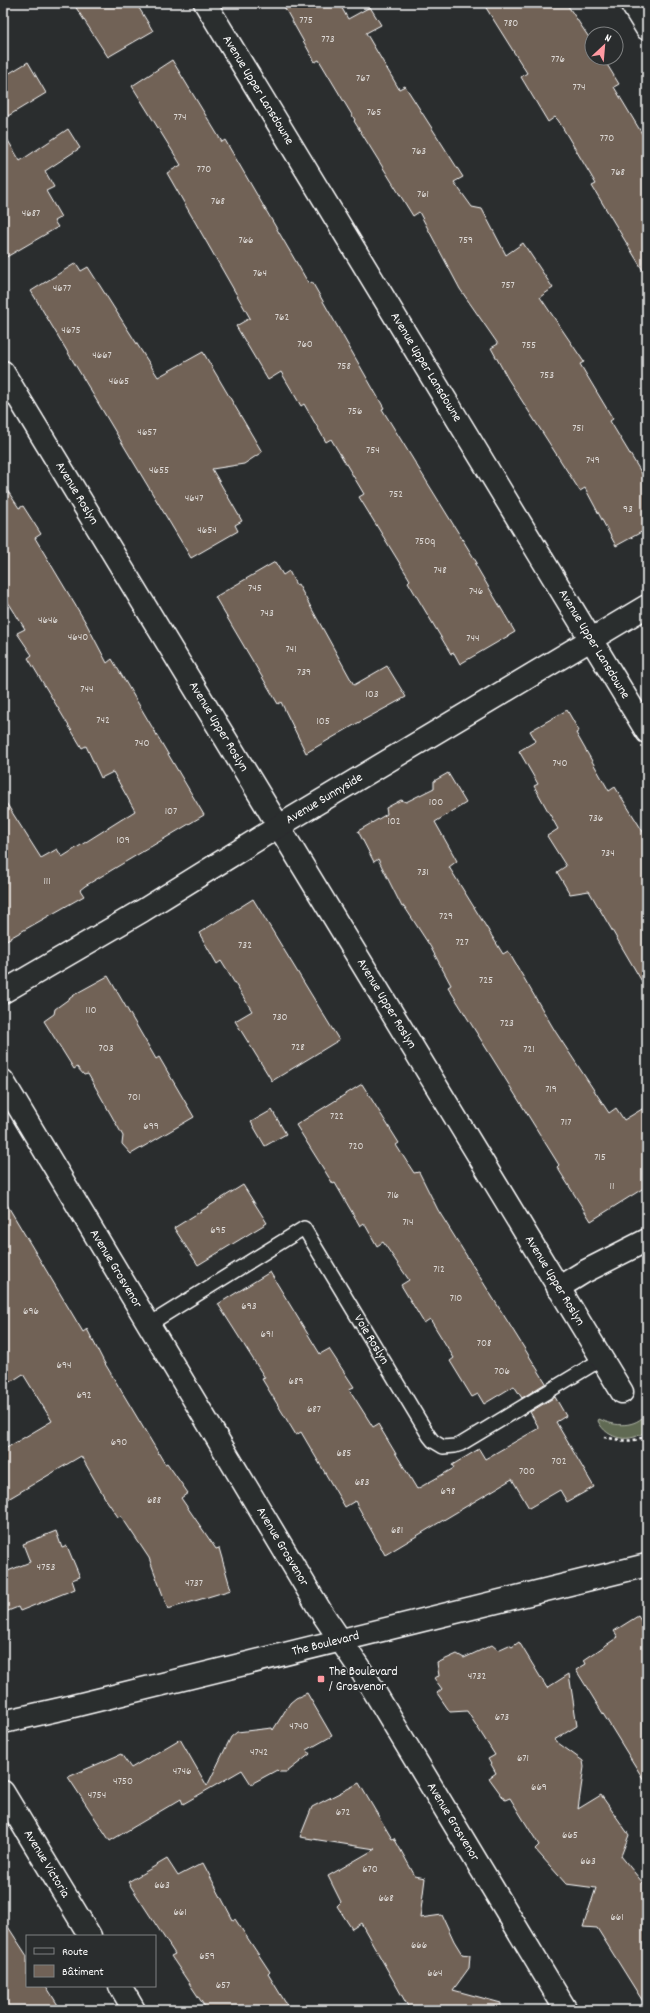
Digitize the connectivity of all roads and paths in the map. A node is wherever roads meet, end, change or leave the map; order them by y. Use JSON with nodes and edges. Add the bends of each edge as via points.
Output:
{"nodes":[{"id":1,"x":205,"y":3,"type":"edge"},
{"id":2,"x":631,"y":3,"type":"edge"},
{"id":3,"x":647,"y":29,"type":"edge"},
{"id":4,"x":3,"y":372,"type":"edge"},
{"id":5,"x":647,"y":606,"type":"edge"},
{"id":6,"x":151,"y":615,"type":"joint"},
{"id":7,"x":591,"y":640,"type":"junction"},
{"id":8,"x":647,"y":732,"type":"edge"},
{"id":9,"x":279,"y":826,"type":"junction"},
{"id":10,"x":3,"y":992,"type":"edge"},
{"id":11,"x":3,"y":1081,"type":"edge"},
{"id":12,"x":647,"y":1240,"type":"edge"},
{"id":13,"x":558,"y":1288,"type":"junction"},
{"id":14,"x":148,"y":1325,"type":"junction"},
{"id":15,"x":602,"y":1360,"type":"junction"},
{"id":16,"x":622,"y":1392,"type":"dead end"},
{"id":17,"x":647,"y":1436,"type":"edge"},
{"id":18,"x":604,"y":1437,"type":"dead end"},
{"id":19,"x":647,"y":1565,"type":"edge"},
{"id":20,"x":342,"y":1640,"type":"junction"},
{"id":21,"x":3,"y":1722,"type":"edge"},
{"id":22,"x":3,"y":1792,"type":"edge"},
{"id":23,"x":89,"y":1935,"type":"edge"},
{"id":24,"x":121,"y":1987,"type":"edge"},
{"id":25,"x":134,"y":2010,"type":"edge"},
{"id":26,"x":566,"y":2010,"type":"edge"}],
"edges":[{"from":1,"to":7,"type":"street","name":"Avenue Upper Lansdowne"},
{"from":2,"to":3,"type":"street"},
{"from":4,"to":6,"type":"street","name":"Avenue Roslyn"},
{"from":5,"to":7,"type":"street","name":"Avenue Sunnyside"},
{"from":6,"to":9,"type":"street","name":"Avenue Upper Roslyn"},
{"from":7,"to":8,"type":"street","name":"Avenue Upper Lansdowne"},
{"from":7,"to":9,"type":"street","name":"Avenue Sunnyside"},
{"from":9,"to":10,"type":"street","name":"Avenue Sunnyside","via":[[142,911]]},
{"from":9,"to":13,"type":"street","name":"Avenue Upper Roslyn"},
{"from":11,"to":14,"type":"street","name":"Avenue Grosvenor"},
{"from":12,"to":13,"type":"street"},
{"from":13,"to":15,"type":"street","name":"Avenue Upper Roslyn"},
{"from":14,"to":15,"type":"lane","name":"Voie Roslyn","via":[[304,1228],[429,1436],[438,1444],[449,1447],[461,1444]]},
{"from":14,"to":20,"type":"street","name":"Avenue Grosvenor","via":[[320,1610]]},
{"from":15,"to":16,"type":"street","name":"Avenue Upper Roslyn"},
{"from":17,"to":18,"type":"path","via":[[627,1442]]},
{"from":19,"to":20,"type":"street","name":"The Boulevard"},
{"from":20,"to":21,"type":"street","name":"The Boulevard"},
{"from":20,"to":26,"type":"street","name":"Avenue Grosvenor"},
{"from":22,"to":23,"type":"street","name":"Avenue Victoria"},
{"from":24,"to":25,"type":"street"}]}
